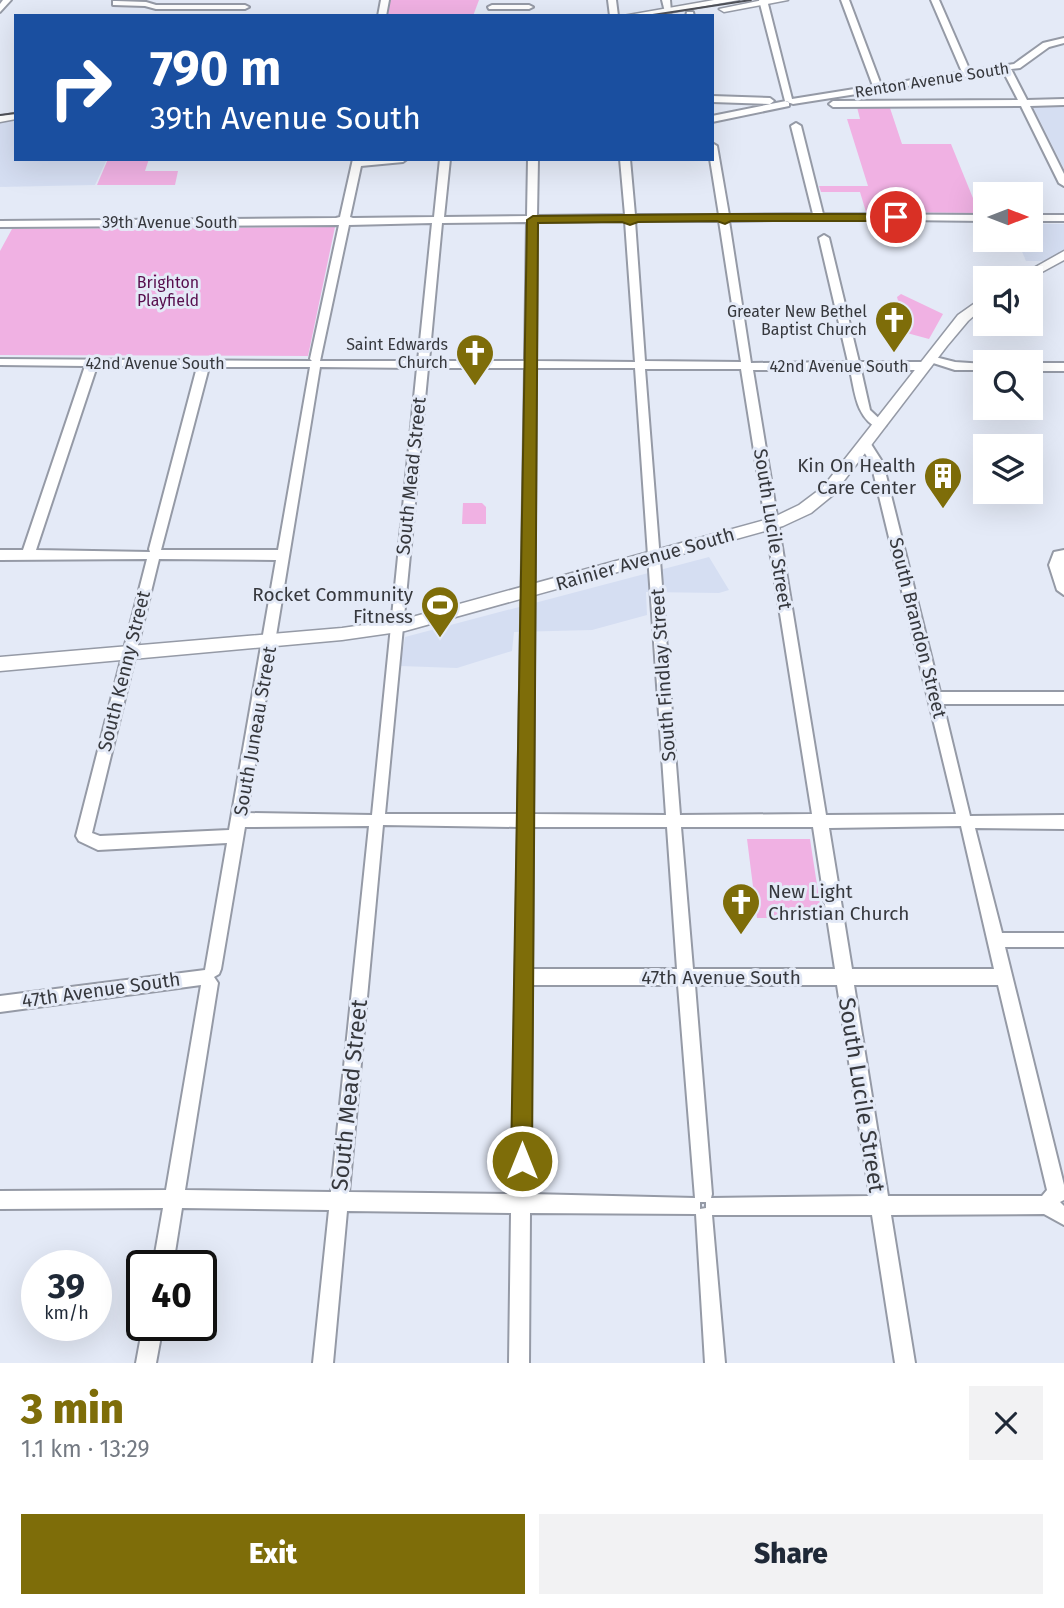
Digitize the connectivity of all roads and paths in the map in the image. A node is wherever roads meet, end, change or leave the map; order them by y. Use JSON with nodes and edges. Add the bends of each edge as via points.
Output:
{"nodes":[{"id":1,"x":7,"y":0,"type":"edge"},
{"id":2,"x":734,"y":0,"type":"edge"},
{"id":3,"x":783,"y":0,"type":"edge"},
{"id":4,"x":845,"y":0,"type":"edge"},
{"id":5,"x":935,"y":0,"type":"edge"},
{"id":6,"x":764,"y":1,"type":"edge"},
{"id":7,"x":116,"y":3,"type":"dead end"},
{"id":8,"x":667,"y":5,"type":"edge"},
{"id":9,"x":245,"y":7,"type":"dead end"},
{"id":10,"x":492,"y":8,"type":"dead end"},
{"id":11,"x":529,"y":8,"type":"edge"},
{"id":12,"x":0,"y":10,"type":"edge"},
{"id":13,"x":154,"y":11,"type":"edge"},
{"id":14,"x":635,"y":14,"type":"edge"},
{"id":15,"x":692,"y":14,"type":"edge"},
{"id":16,"x":1064,"y":40,"type":"edge"},
{"id":17,"x":1006,"y":68,"type":"junction"},
{"id":18,"x":968,"y":75,"type":"junction"},
{"id":19,"x":878,"y":89,"type":"junction"},
{"id":20,"x":714,"y":99,"type":"edge"},
{"id":21,"x":787,"y":101,"type":"junction"},
{"id":22,"x":811,"y":101,"type":"junction"},
{"id":23,"x":1064,"y":102,"type":"edge"},
{"id":24,"x":1024,"y":103,"type":"junction"},
{"id":25,"x":714,"y":119,"type":"edge"},
{"id":26,"x":796,"y":126,"type":"dead end"},
{"id":27,"x":714,"y":158,"type":"edge"},
{"id":28,"x":445,"y":161,"type":"edge"},
{"id":29,"x":533,"y":161,"type":"edge"},
{"id":30,"x":625,"y":161,"type":"edge"},
{"id":31,"x":358,"y":162,"type":"edge"},
{"id":32,"x":1064,"y":183,"type":"edge"},
{"id":33,"x":818,"y":216,"type":"junction"},
{"id":34,"x":630,"y":218,"type":"junction"},
{"id":35,"x":724,"y":218,"type":"junction"},
{"id":36,"x":973,"y":218,"type":"edge"},
{"id":37,"x":1043,"y":218,"type":"edge"},
{"id":38,"x":1064,"y":218,"type":"edge"},
{"id":39,"x":438,"y":220,"type":"junction"},
{"id":40,"x":533,"y":220,"type":"junction"},
{"id":41,"x":345,"y":221,"type":"junction"},
{"id":42,"x":0,"y":223,"type":"edge"},
{"id":43,"x":824,"y":238,"type":"dead end"},
{"id":44,"x":1064,"y":255,"type":"edge"},
{"id":45,"x":1043,"y":266,"type":"edge"},
{"id":46,"x":973,"y":309,"type":"edge"},
{"id":47,"x":0,"y":362,"type":"edge"},
{"id":48,"x":92,"y":363,"type":"junction"},
{"id":49,"x":204,"y":363,"type":"junction"},
{"id":50,"x":928,"y":363,"type":"junction"},
{"id":51,"x":316,"y":364,"type":"junction"},
{"id":52,"x":422,"y":364,"type":"junction"},
{"id":53,"x":531,"y":365,"type":"junction"},
{"id":54,"x":639,"y":365,"type":"junction"},
{"id":55,"x":747,"y":366,"type":"junction"},
{"id":56,"x":854,"y":366,"type":"junction"},
{"id":57,"x":973,"y":366,"type":"edge"},
{"id":58,"x":1043,"y":367,"type":"edge"},
{"id":59,"x":1064,"y":367,"type":"edge"},
{"id":60,"x":880,"y":425,"type":"junction"},
{"id":61,"x":865,"y":444,"type":"junction"},
{"id":62,"x":772,"y":523,"type":"junction"},
{"id":63,"x":28,"y":554,"type":"junction"},
{"id":64,"x":0,"y":555,"type":"edge"},
{"id":65,"x":154,"y":555,"type":"junction"},
{"id":66,"x":285,"y":555,"type":"junction"},
{"id":67,"x":655,"y":556,"type":"junction"},
{"id":68,"x":1060,"y":560,"type":"edge"},
{"id":69,"x":1064,"y":590,"type":"edge"},
{"id":70,"x":528,"y":592,"type":"junction"},
{"id":71,"x":396,"y":626,"type":"junction"},
{"id":72,"x":270,"y":640,"type":"junction"},
{"id":73,"x":129,"y":651,"type":"junction"},
{"id":74,"x":0,"y":664,"type":"edge"},
{"id":75,"x":935,"y":698,"type":"junction"},
{"id":76,"x":1064,"y":698,"type":"edge"},
{"id":77,"x":377,"y":820,"type":"junction"},
{"id":78,"x":524,"y":821,"type":"junction"},
{"id":79,"x":673,"y":821,"type":"junction"},
{"id":80,"x":820,"y":821,"type":"junction"},
{"id":81,"x":966,"y":821,"type":"junction"},
{"id":82,"x":1064,"y":821,"type":"edge"},
{"id":83,"x":238,"y":828,"type":"junction"},
{"id":84,"x":995,"y":940,"type":"junction"},
{"id":85,"x":1064,"y":940,"type":"edge"},
{"id":86,"x":209,"y":976,"type":"junction"},
{"id":87,"x":523,"y":977,"type":"junction"},
{"id":88,"x":685,"y":977,"type":"junction"},
{"id":89,"x":1004,"y":977,"type":"junction"},
{"id":90,"x":843,"y":978,"type":"junction"},
{"id":91,"x":0,"y":1004,"type":"edge"},
{"id":92,"x":174,"y":1199,"type":"junction"},
{"id":93,"x":339,"y":1199,"type":"junction"},
{"id":94,"x":0,"y":1200,"type":"edge"},
{"id":95,"x":521,"y":1205,"type":"junction"},
{"id":96,"x":703,"y":1206,"type":"junction"},
{"id":97,"x":880,"y":1206,"type":"junction"},
{"id":98,"x":1060,"y":1208,"type":"edge"},
{"id":99,"x":166,"y":1250,"type":"edge"},
{"id":100,"x":150,"y":1341,"type":"edge"},
{"id":101,"x":146,"y":1363,"type":"edge"},
{"id":102,"x":323,"y":1363,"type":"edge"},
{"id":103,"x":519,"y":1363,"type":"edge"},
{"id":104,"x":715,"y":1363,"type":"edge"},
{"id":105,"x":905,"y":1363,"type":"edge"}],
"edges":[{"from":1,"to":12,"type":"street"},
{"from":2,"to":8,"type":"main road"},
{"from":3,"to":6,"type":"main road"},
{"from":4,"to":19,"type":"street"},
{"from":5,"to":18,"type":"street"},
{"from":6,"to":15,"type":"main road"},
{"from":6,"to":21,"type":"street"},
{"from":7,"to":13,"type":"street","via":[[146,4]]},
{"from":8,"to":14,"type":"main road"},
{"from":9,"to":13,"type":"street"},
{"from":10,"to":11,"type":"street"},
{"from":16,"to":17,"type":"street","name":"Renton Avenue South","via":[[1046,45],[1021,65]]},
{"from":17,"to":18,"type":"street","name":"Renton Avenue South"},
{"from":17,"to":24,"type":"street"},
{"from":18,"to":19,"type":"street","name":"Renton Avenue South"},
{"from":19,"to":22,"type":"street","name":"Renton Avenue South"},
{"from":20,"to":21,"type":"street"},
{"from":21,"to":22,"type":"street","name":"Renton Avenue South"},
{"from":21,"to":25,"type":"street","name":"Renton Avenue South"},
{"from":22,"to":24,"type":"street"},
{"from":23,"to":24,"type":"street"},
{"from":24,"to":32,"type":"street"},
{"from":26,"to":33,"type":"street"},
{"from":27,"to":35,"type":"street","name":"South Lucile Street"},
{"from":28,"to":39,"type":"street","name":"South Mead Street"},
{"from":29,"to":40,"type":"street"},
{"from":30,"to":34,"type":"street","name":"South Findlay Street"},
{"from":31,"to":41,"type":"street","name":"South Juneau Street"},
{"from":33,"to":35,"type":"street","name":"39th Avenue South"},
{"from":33,"to":36,"type":"street","name":"39th Avenue South"},
{"from":34,"to":35,"type":"street","name":"39th Avenue South"},
{"from":34,"to":40,"type":"street","name":"39th Avenue South"},
{"from":34,"to":54,"type":"street","name":"South Findlay Street"},
{"from":35,"to":55,"type":"street","name":"South Lucile Street"},
{"from":37,"to":38,"type":"street"},
{"from":39,"to":40,"type":"street","name":"39th Avenue South"},
{"from":39,"to":41,"type":"street","name":"39th Avenue South"},
{"from":39,"to":52,"type":"street","name":"South Mead Street"},
{"from":40,"to":53,"type":"street"},
{"from":41,"to":42,"type":"street","name":"39th Avenue South"},
{"from":41,"to":51,"type":"street","name":"South Juneau Street"},
{"from":43,"to":56,"type":"street"},
{"from":44,"to":45,"type":"main road"},
{"from":46,"to":50,"type":"main road","name":"Rainier Avenue South"},
{"from":47,"to":48,"type":"street","name":"42nd Avenue South"},
{"from":48,"to":49,"type":"street","name":"42nd Avenue South"},
{"from":48,"to":63,"type":"street"},
{"from":49,"to":51,"type":"street","name":"42nd Avenue South"},
{"from":49,"to":65,"type":"street","name":"South Kenny Street"},
{"from":50,"to":56,"type":"street","name":"42nd Avenue South"},
{"from":50,"to":57,"type":"street","name":"42nd Avenue South"},
{"from":50,"to":60,"type":"main road","name":"Rainier Avenue South"},
{"from":51,"to":52,"type":"street","name":"42nd Avenue South"},
{"from":51,"to":66,"type":"street","name":"South Juneau Street"},
{"from":52,"to":53,"type":"street","name":"42nd Avenue South"},
{"from":52,"to":71,"type":"street","name":"South Mead Street"},
{"from":53,"to":54,"type":"street","name":"42nd Avenue South"},
{"from":53,"to":70,"type":"street"},
{"from":54,"to":55,"type":"street","name":"42nd Avenue South"},
{"from":54,"to":67,"type":"street","name":"South Findlay Street"},
{"from":55,"to":56,"type":"street","name":"42nd Avenue South"},
{"from":55,"to":62,"type":"street","name":"South Lucile Street"},
{"from":56,"to":60,"type":"street","via":[[865,411]]},
{"from":58,"to":59,"type":"street"},
{"from":60,"to":61,"type":"main road","name":"Rainier Avenue South"},
{"from":61,"to":62,"type":"main road","name":"Rainier Avenue South","via":[[820,498]]},
{"from":61,"to":75,"type":"street","name":"South Brandon Street","via":[[877,463]]},
{"from":62,"to":67,"type":"main road","name":"Rainier Avenue South"},
{"from":62,"to":80,"type":"street","name":"South Lucile Street"},
{"from":63,"to":64,"type":"street"},
{"from":63,"to":65,"type":"street"},
{"from":65,"to":66,"type":"street"},
{"from":65,"to":73,"type":"street","name":"South Kenny Street"},
{"from":66,"to":72,"type":"street","name":"South Juneau Street"},
{"from":67,"to":70,"type":"main road","name":"Rainier Avenue South"},
{"from":67,"to":79,"type":"street","name":"South Findlay Street"},
{"from":68,"to":69,"type":"street"},
{"from":70,"to":71,"type":"main road","name":"Rainier Avenue South"},
{"from":70,"to":78,"type":"street"},
{"from":71,"to":72,"type":"main road","name":"Rainier Avenue South"},
{"from":71,"to":77,"type":"street","name":"South Mead Street"},
{"from":72,"to":73,"type":"main road","name":"Rainier Avenue South"},
{"from":72,"to":83,"type":"street","name":"South Juneau Street"},
{"from":73,"to":74,"type":"main road","name":"Rainier Avenue South"},
{"from":73,"to":83,"type":"street","name":"South Kenny Street","via":[[84,836],[98,843]]},
{"from":75,"to":76,"type":"street"},
{"from":75,"to":81,"type":"street","name":"South Brandon Street"},
{"from":77,"to":78,"type":"street"},
{"from":77,"to":83,"type":"street"},
{"from":77,"to":93,"type":"street","name":"South Mead Street"},
{"from":78,"to":79,"type":"street"},
{"from":78,"to":87,"type":"street"},
{"from":79,"to":80,"type":"street"},
{"from":79,"to":88,"type":"street","name":"South Findlay Street"},
{"from":80,"to":81,"type":"street"},
{"from":80,"to":90,"type":"street","name":"South Lucile Street"},
{"from":81,"to":82,"type":"street"},
{"from":81,"to":84,"type":"street","name":"South Brandon Street"},
{"from":83,"to":86,"type":"street","name":"South Juneau Street"},
{"from":84,"to":85,"type":"street"},
{"from":84,"to":89,"type":"street","name":"South Brandon Street"},
{"from":86,"to":91,"type":"street","name":"47th Avenue South"},
{"from":86,"to":92,"type":"street","name":"South Juneau Street"},
{"from":87,"to":88,"type":"street","name":"47th Avenue South"},
{"from":87,"to":95,"type":"street"},
{"from":88,"to":90,"type":"street","name":"47th Avenue South"},
{"from":88,"to":96,"type":"street","name":"South Findlay Street"},
{"from":89,"to":90,"type":"street","name":"47th Avenue South"},
{"from":89,"to":98,"type":"street","name":"South Brandon Street"},
{"from":90,"to":97,"type":"street","name":"South Lucile Street"},
{"from":92,"to":93,"type":"street"},
{"from":92,"to":94,"type":"street"},
{"from":92,"to":99,"type":"street","name":"South Juneau Street"},
{"from":93,"to":95,"type":"street"},
{"from":93,"to":102,"type":"street","name":"South Mead Street"},
{"from":95,"to":96,"type":"street"},
{"from":95,"to":103,"type":"street"},
{"from":96,"to":97,"type":"street"},
{"from":96,"to":104,"type":"street","name":"South Findlay Street"},
{"from":97,"to":98,"type":"street"},
{"from":97,"to":105,"type":"street","name":"South Lucile Street"},
{"from":100,"to":101,"type":"street"}]}
